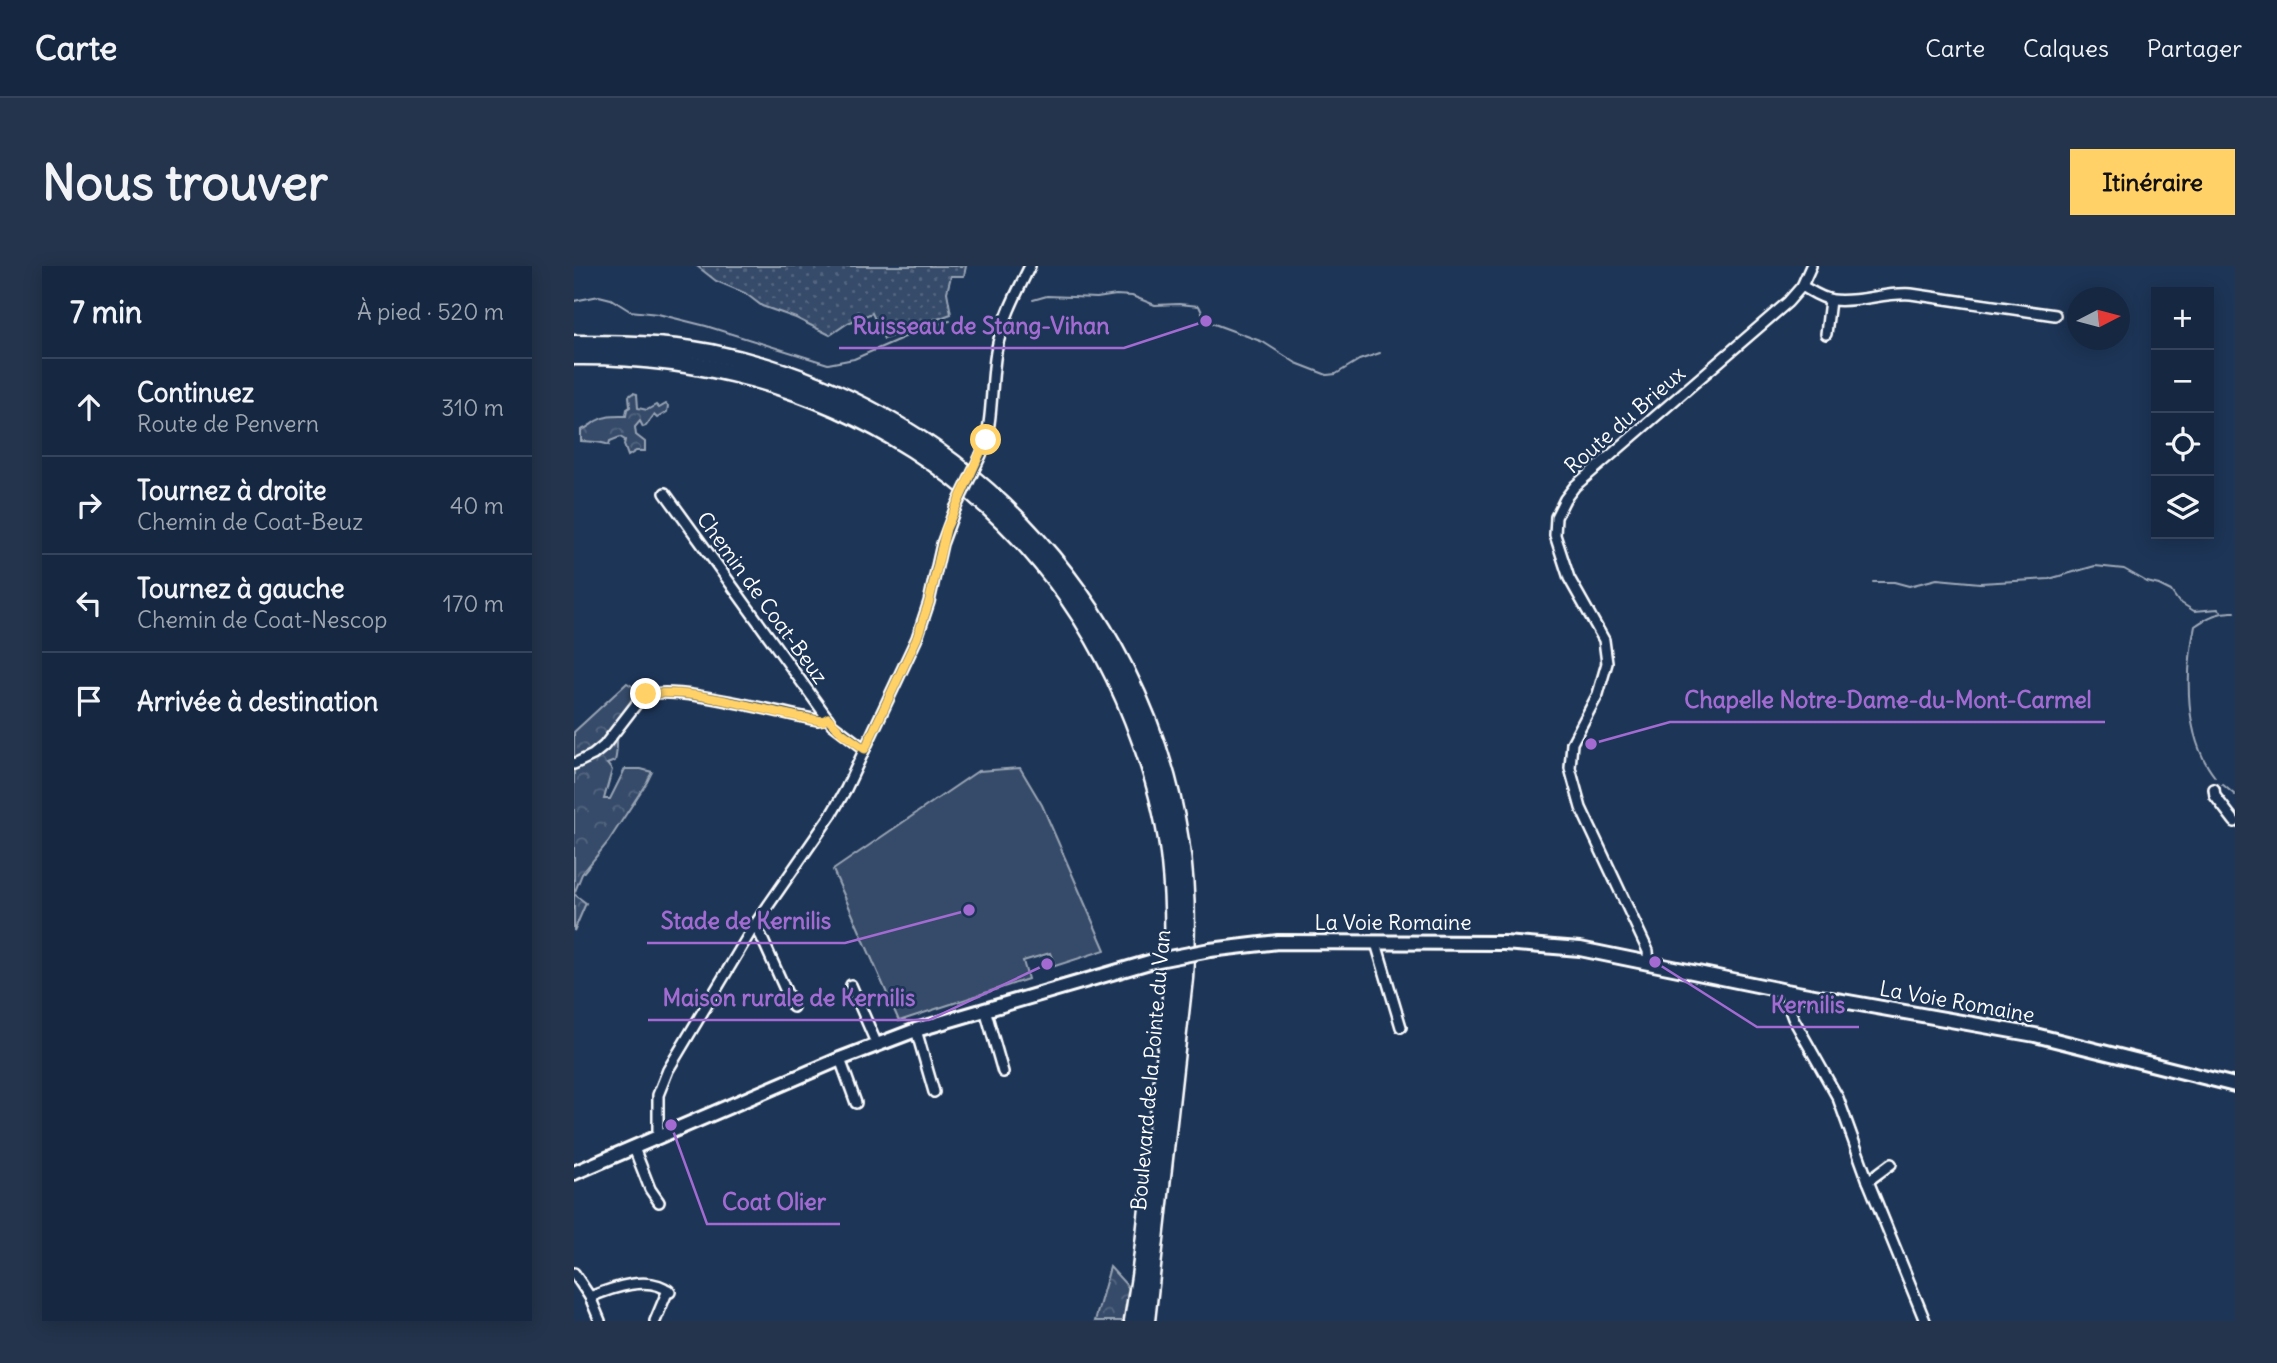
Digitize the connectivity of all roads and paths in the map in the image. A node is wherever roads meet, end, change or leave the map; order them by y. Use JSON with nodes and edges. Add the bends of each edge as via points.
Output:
{"nodes":[{"id":1,"x":1030,"y":266,"type":"edge"},
{"id":2,"x":1811,"y":266,"type":"edge"},
{"id":3,"x":1802,"y":286,"type":"junction"},
{"id":4,"x":1830,"y":300,"type":"junction"},
{"id":5,"x":2055,"y":315,"type":"dead end"},
{"id":6,"x":1826,"y":334,"type":"dead end"},
{"id":7,"x":574,"y":344,"type":"edge"},
{"id":8,"x":574,"y":356,"type":"edge"},
{"id":9,"x":665,"y":493,"type":"dead end"},
{"id":10,"x":828,"y":718,"type":"junction"},
{"id":11,"x":865,"y":749,"type":"junction"},
{"id":12,"x":574,"y":764,"type":"edge"},
{"id":13,"x":2214,"y":789,"type":"dead end"},
{"id":14,"x":2235,"y":822,"type":"edge"},
{"id":15,"x":754,"y":926,"type":"junction"},
{"id":16,"x":1376,"y":943,"type":"junction"},
{"id":17,"x":1649,"y":963,"type":"junction"},
{"id":18,"x":851,"y":985,"type":"dead end"},
{"id":19,"x":1786,"y":991,"type":"junction"},
{"id":20,"x":793,"y":1007,"type":"dead end"},
{"id":21,"x":985,"y":1009,"type":"junction"},
{"id":22,"x":1401,"y":1027,"type":"dead end"},
{"id":23,"x":916,"y":1030,"type":"junction"},
{"id":24,"x":877,"y":1045,"type":"junction"},
{"id":25,"x":840,"y":1059,"type":"junction"},
{"id":26,"x":1003,"y":1072,"type":"dead end"},
{"id":27,"x":2234,"y":1082,"type":"edge"},
{"id":28,"x":934,"y":1093,"type":"dead end"},
{"id":29,"x":856,"y":1103,"type":"dead end"},
{"id":30,"x":663,"y":1134,"type":"junction"},
{"id":31,"x":634,"y":1148,"type":"junction"},
{"id":32,"x":1891,"y":1164,"type":"dead end"},
{"id":33,"x":574,"y":1173,"type":"edge"},
{"id":34,"x":1868,"y":1181,"type":"junction"},
{"id":35,"x":659,"y":1202,"type":"dead end"},
{"id":36,"x":574,"y":1273,"type":"edge"},
{"id":37,"x":590,"y":1297,"type":"junction"},
{"id":38,"x":600,"y":1321,"type":"edge"},
{"id":39,"x":655,"y":1321,"type":"edge"},
{"id":40,"x":1133,"y":1321,"type":"edge"},
{"id":41,"x":1146,"y":1321,"type":"edge"},
{"id":42,"x":1925,"y":1321,"type":"edge"}],
"edges":[{"from":1,"to":11,"type":"street","bridge":true,"via":[[1008,312],[996,354],[981,455],[942,544],[923,621]]},
{"from":2,"to":3,"type":"street","name":"Route du Brieux"},
{"from":3,"to":4,"type":"street"},
{"from":3,"to":17,"type":"street","name":"Route du Brieux","via":[[1575,486],[1554,524],[1566,570],[1607,654],[1598,694],[1572,743],[1572,774],[1581,808],[1646,946]]},
{"from":4,"to":5,"type":"street","via":[[1898,293]]},
{"from":4,"to":6,"type":"street"},
{"from":7,"to":41,"type":"highway","name":"Boulevard de la Pointe du Van","via":[[712,353],[802,379],[880,415],[964,470],[1013,513],[1061,567],[1109,637],[1139,700],[1166,776],[1180,838],[1185,891],[1184,988]]},
{"from":8,"to":40,"type":"highway","name":"Boulevard de la Pointe du Van","via":[[656,360],[737,373],[817,400],[891,436],[949,475],[1012,530],[1058,584],[1099,646],[1126,701],[1151,770],[1167,842],[1173,902],[1170,1011]]},
{"from":9,"to":10,"type":"street","name":"Chemin de Coat-Beuz"},
{"from":10,"to":11,"type":"street","name":"Chemin de Coat-Beuz"},
{"from":10,"to":12,"type":"street","via":[[810,719],[690,694],[648,694],[598,751]]},
{"from":11,"to":15,"type":"street","via":[[831,815]]},
{"from":13,"to":14,"type":"street"},
{"from":15,"to":20,"type":"street"},
{"from":15,"to":30,"type":"street","via":[[668,1070],[658,1095]]},
{"from":16,"to":17,"type":"street","name":"La Voie Romaine","via":[[1531,944]]},
{"from":16,"to":21,"type":"street","name":"La Voie Romaine","bridge":true,"via":[[1265,942],[1210,950],[1153,961],[1052,994]]},
{"from":16,"to":22,"type":"street"},
{"from":17,"to":19,"type":"street","name":"La Voie Romaine"},
{"from":18,"to":24,"type":"street"},
{"from":19,"to":27,"type":"street","name":"La Voie Romaine","via":[[2035,1035]]},
{"from":19,"to":34,"type":"street","via":[[1793,1018],[1838,1098]]},
{"from":21,"to":23,"type":"street"},
{"from":21,"to":26,"type":"street"},
{"from":23,"to":24,"type":"street"},
{"from":23,"to":28,"type":"street"},
{"from":24,"to":25,"type":"street"},
{"from":25,"to":29,"type":"street"},
{"from":25,"to":30,"type":"street"},
{"from":30,"to":31,"type":"street"},
{"from":31,"to":33,"type":"street"},
{"from":31,"to":35,"type":"street"},
{"from":32,"to":34,"type":"street"},
{"from":34,"to":42,"type":"street"},
{"from":36,"to":37,"type":"street"},
{"from":37,"to":38,"type":"street"},
{"from":37,"to":39,"type":"street","via":[[656,1284],[669,1291]]}]}
